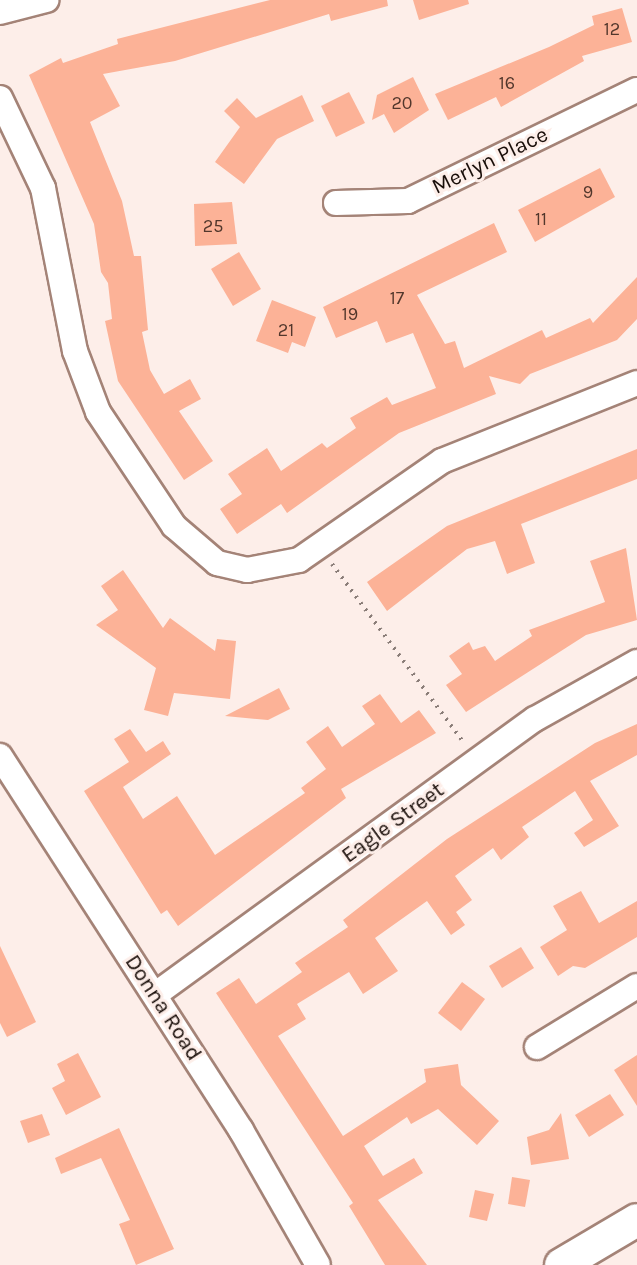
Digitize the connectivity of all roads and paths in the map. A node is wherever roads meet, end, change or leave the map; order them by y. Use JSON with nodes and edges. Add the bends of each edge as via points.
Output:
{"nodes":[{"id":1,"x":46,"y":0,"type":"edge"},
{"id":2,"x":0,"y":12,"type":"edge"},
{"id":3,"x":637,"y":90,"type":"edge"},
{"id":4,"x":0,"y":98,"type":"edge"},
{"id":5,"x":336,"y":203,"type":"dead end"},
{"id":6,"x":637,"y":383,"type":"edge"},
{"id":7,"x":322,"y":550,"type":"junction"},
{"id":8,"x":637,"y":662,"type":"edge"},
{"id":9,"x":0,"y":756,"type":"edge"},
{"id":10,"x":477,"y":762,"type":"junction"},
{"id":11,"x":637,"y":986,"type":"edge"},
{"id":12,"x":156,"y":994,"type":"junction"},
{"id":13,"x":537,"y":1047,"type":"dead end"},
{"id":14,"x":637,"y":1220,"type":"edge"},
{"id":15,"x":318,"y":1265,"type":"edge"},
{"id":16,"x":561,"y":1265,"type":"edge"}],
"edges":[{"from":1,"to":2,"type":"street"},
{"from":3,"to":5,"type":"street","name":"Merlyn Place","via":[[408,201]]},
{"from":4,"to":7,"type":"street","via":[[49,209],[83,379],[174,526],[195,550],[231,567],[275,568]]},
{"from":6,"to":7,"type":"street","via":[[442,461]]},
{"from":7,"to":10,"type":"path"},
{"from":8,"to":10,"type":"street","name":"Eagle Street","via":[[573,694]]},
{"from":9,"to":12,"type":"street","name":"Donna Road"},
{"from":10,"to":12,"type":"street","name":"Eagle Street"},
{"from":11,"to":13,"type":"street"},
{"from":12,"to":15,"type":"street","name":"Donna Road"},
{"from":14,"to":16,"type":"main road"}]}
